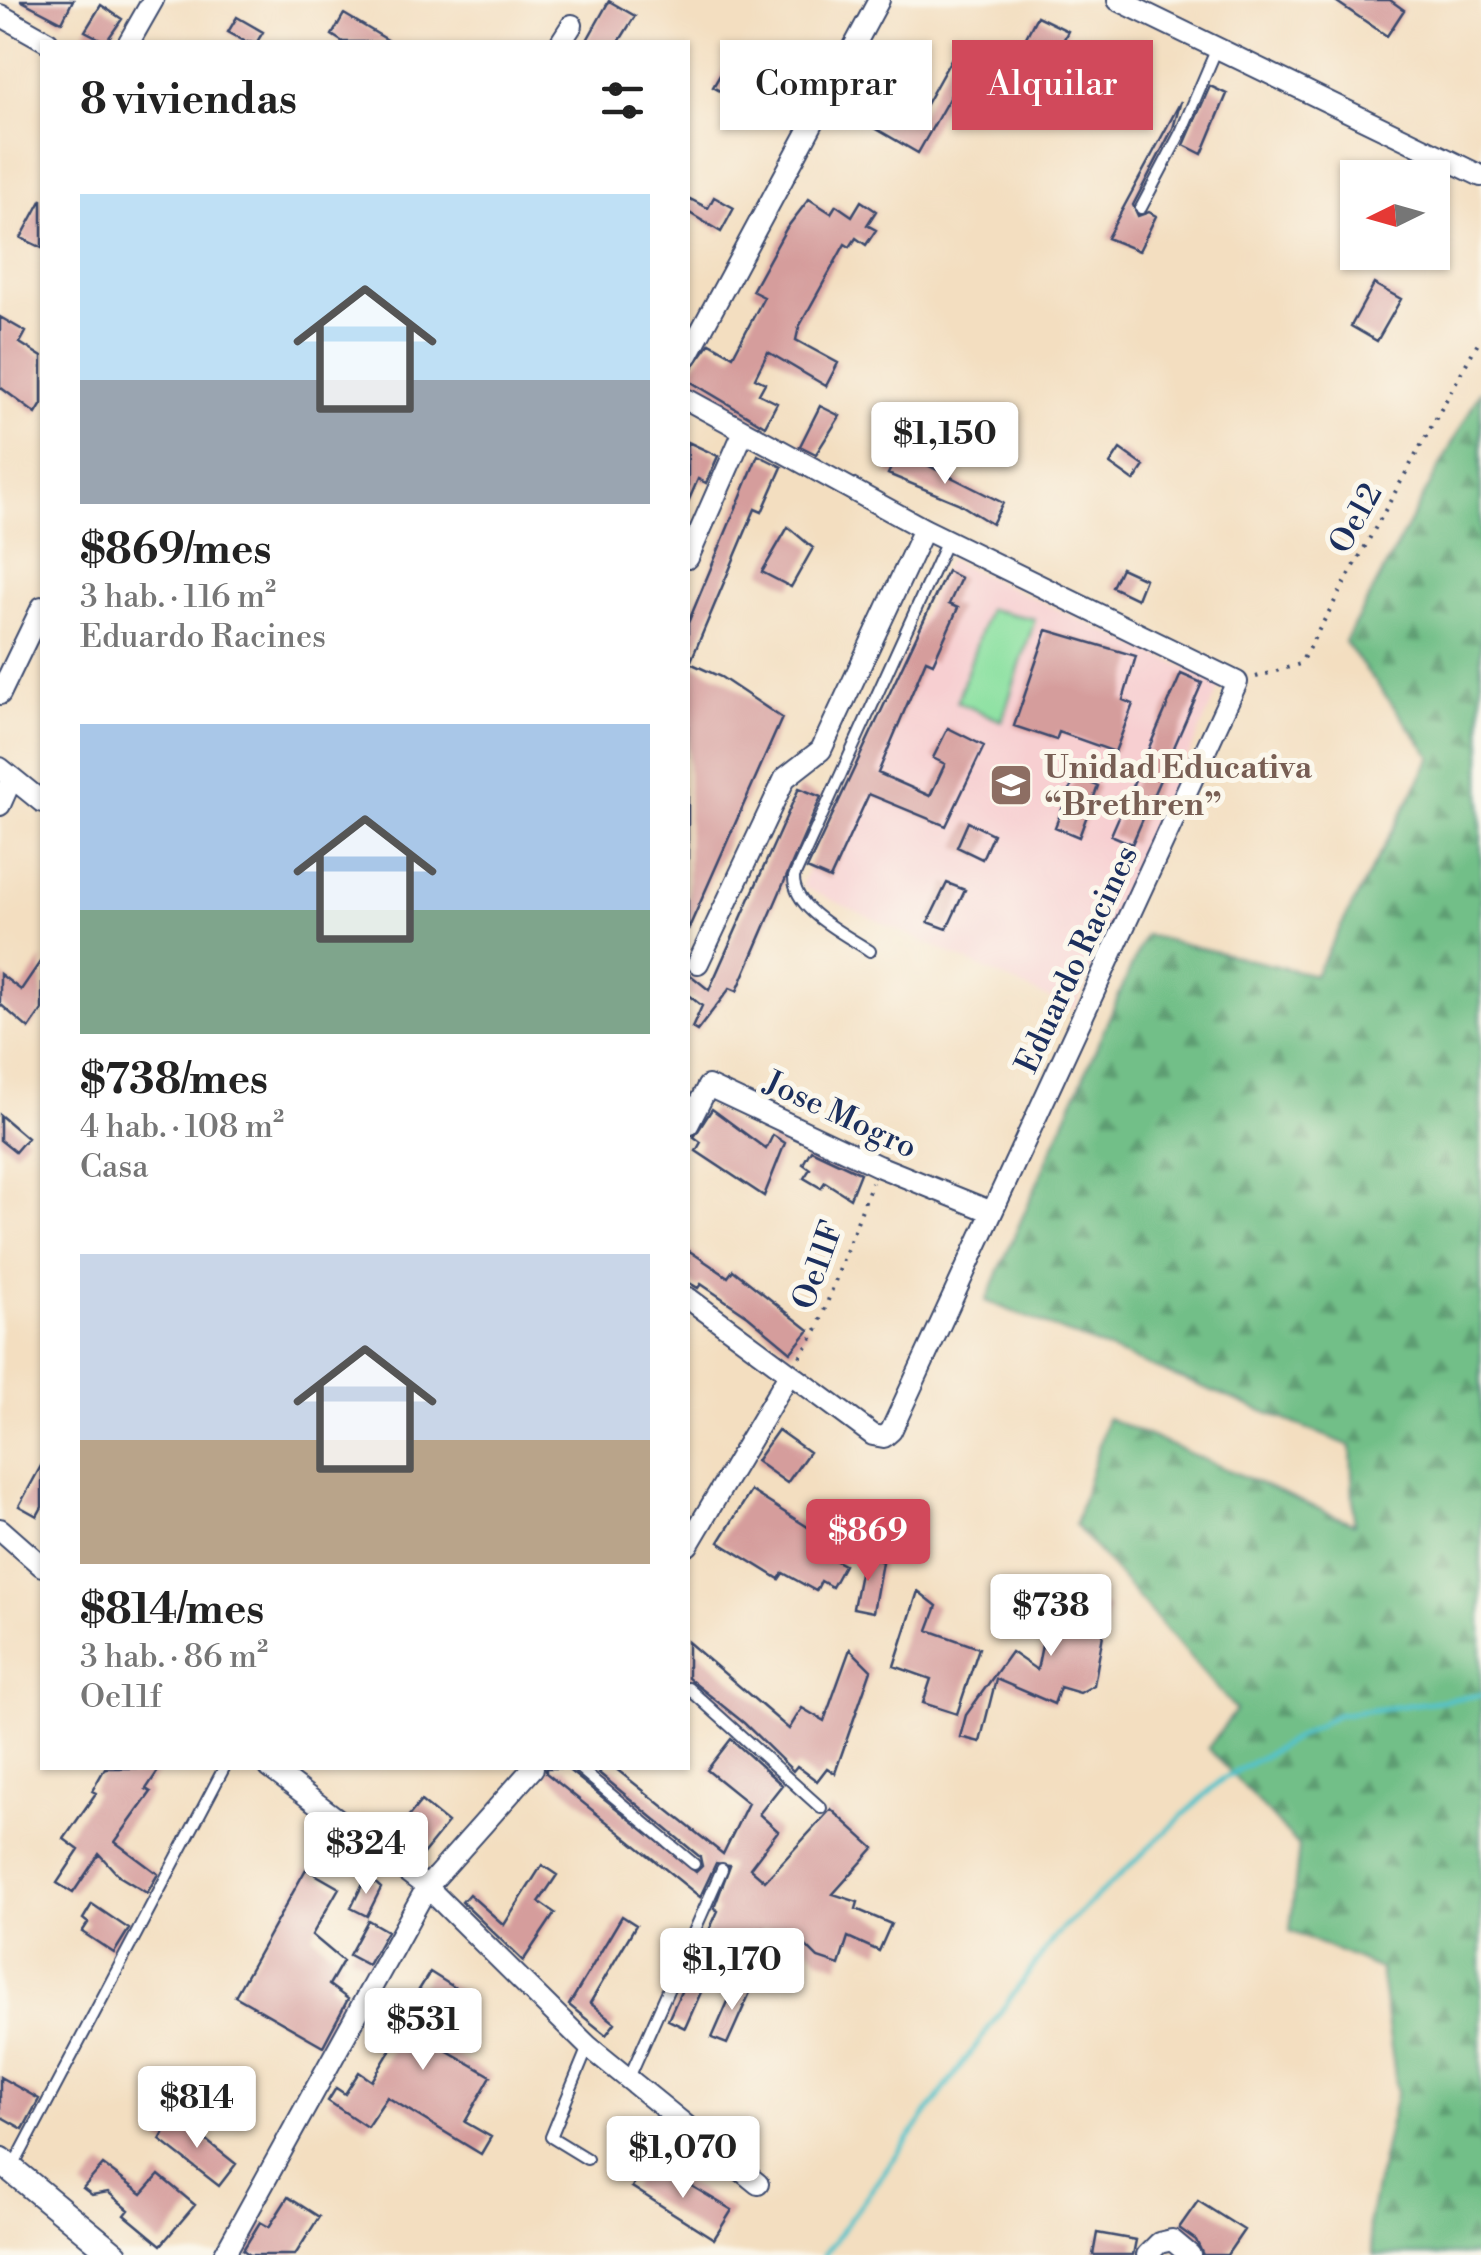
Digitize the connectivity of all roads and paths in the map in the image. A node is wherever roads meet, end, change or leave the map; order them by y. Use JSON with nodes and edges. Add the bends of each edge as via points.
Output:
{"nodes":[{"id":1,"x":153,"y":0,"type":"edge"},
{"id":2,"x":879,"y":0,"type":"edge"},
{"id":3,"x":1118,"y":0,"type":"edge"},
{"id":4,"x":0,"y":15,"type":"edge"},
{"id":5,"x":44,"y":40,"type":"edge"},
{"id":6,"x":129,"y":40,"type":"edge"},
{"id":7,"x":1217,"y":48,"type":"junction"},
{"id":8,"x":1481,"y":176,"type":"edge"},
{"id":9,"x":1141,"y":208,"type":"dead end"},
{"id":10,"x":1481,"y":336,"type":"edge"},
{"id":11,"x":690,"y":351,"type":"edge"},
{"id":12,"x":690,"y":401,"type":"edge"},
{"id":13,"x":744,"y":431,"type":"junction"},
{"id":14,"x":924,"y":529,"type":"junction"},
{"id":15,"x":948,"y":540,"type":"junction"},
{"id":16,"x":690,"y":553,"type":"edge"},
{"id":17,"x":40,"y":611,"type":"edge"},
{"id":18,"x":1237,"y":682,"type":"junction"},
{"id":19,"x":0,"y":694,"type":"edge"},
{"id":20,"x":6,"y":773,"type":"edge"},
{"id":21,"x":40,"y":800,"type":"edge"},
{"id":22,"x":0,"y":805,"type":"edge"},
{"id":23,"x":870,"y":952,"type":"dead end"},
{"id":24,"x":698,"y":962,"type":"dead end"},
{"id":25,"x":690,"y":1121,"type":"edge"},
{"id":26,"x":878,"y":1166,"type":"junction"},
{"id":27,"x":992,"y":1212,"type":"junction"},
{"id":28,"x":690,"y":1300,"type":"edge"},
{"id":29,"x":789,"y":1374,"type":"junction"},
{"id":30,"x":0,"y":1529,"type":"edge"},
{"id":31,"x":690,"y":1542,"type":"edge"},
{"id":32,"x":40,"y":1564,"type":"edge"},
{"id":33,"x":690,"y":1690,"type":"edge"},
{"id":34,"x":223,"y":1770,"type":"edge"},
{"id":35,"x":273,"y":1770,"type":"edge"},
{"id":36,"x":530,"y":1770,"type":"edge"},
{"id":37,"x":581,"y":1770,"type":"edge"},
{"id":38,"x":821,"y":1808,"type":"dead end"},
{"id":39,"x":694,"y":1864,"type":"dead end"},
{"id":40,"x":722,"y":1870,"type":"dead end"},
{"id":41,"x":427,"y":1887,"type":"junction"},
{"id":42,"x":588,"y":2046,"type":"junction"},
{"id":43,"x":628,"y":2080,"type":"junction"},
{"id":44,"x":586,"y":2159,"type":"dead end"},
{"id":45,"x":4,"y":2172,"type":"edge"},
{"id":46,"x":758,"y":2184,"type":"dead end"},
{"id":47,"x":115,"y":2255,"type":"edge"},
{"id":48,"x":224,"y":2255,"type":"edge"},
{"id":49,"x":1147,"y":2255,"type":"edge"},
{"id":50,"x":1190,"y":2255,"type":"edge"}],
"edges":[{"from":1,"to":6,"type":"street"},
{"from":2,"to":11,"type":"street"},
{"from":3,"to":7,"type":"street"},
{"from":4,"to":5,"type":"street"},
{"from":7,"to":8,"type":"street"},
{"from":7,"to":9,"type":"lane"},
{"from":10,"to":18,"type":"path","name":"Oe12","via":[[1300,664]]},
{"from":12,"to":13,"type":"street"},
{"from":13,"to":14,"type":"street"},
{"from":13,"to":16,"type":"street"},
{"from":14,"to":15,"type":"street"},
{"from":14,"to":24,"type":"street","via":[[821,750],[785,778]]},
{"from":15,"to":18,"type":"street"},
{"from":15,"to":23,"type":"lane","via":[[794,877],[803,903]]},
{"from":17,"to":19,"type":"street"},
{"from":18,"to":27,"type":"street","name":"Eduardo Racines"},
{"from":20,"to":21,"type":"street"},
{"from":20,"to":22,"type":"street"},
{"from":25,"to":26,"type":"street","name":"Jose Mogro","via":[[708,1086]]},
{"from":26,"to":27,"type":"street","name":"Jose Mogro"},
{"from":26,"to":29,"type":"path","name":"Oe11F","via":[[817,1330]]},
{"from":27,"to":29,"type":"street","name":"Eduardo Racines","via":[[884,1437]]},
{"from":28,"to":29,"type":"street"},
{"from":29,"to":31,"type":"street"},
{"from":30,"to":32,"type":"street"},
{"from":33,"to":38,"type":"lane"},
{"from":34,"to":45,"type":"lane"},
{"from":35,"to":41,"type":"street"},
{"from":36,"to":41,"type":"street"},
{"from":37,"to":39,"type":"lane"},
{"from":40,"to":43,"type":"lane"},
{"from":41,"to":42,"type":"street"},
{"from":41,"to":48,"type":"street"},
{"from":42,"to":43,"type":"street"},
{"from":42,"to":44,"type":"lane","via":[[551,2127],[556,2142]]},
{"from":43,"to":46,"type":"street"},
{"from":45,"to":47,"type":"street"},
{"from":49,"to":50,"type":"street","via":[[1172,2240]]}]}
